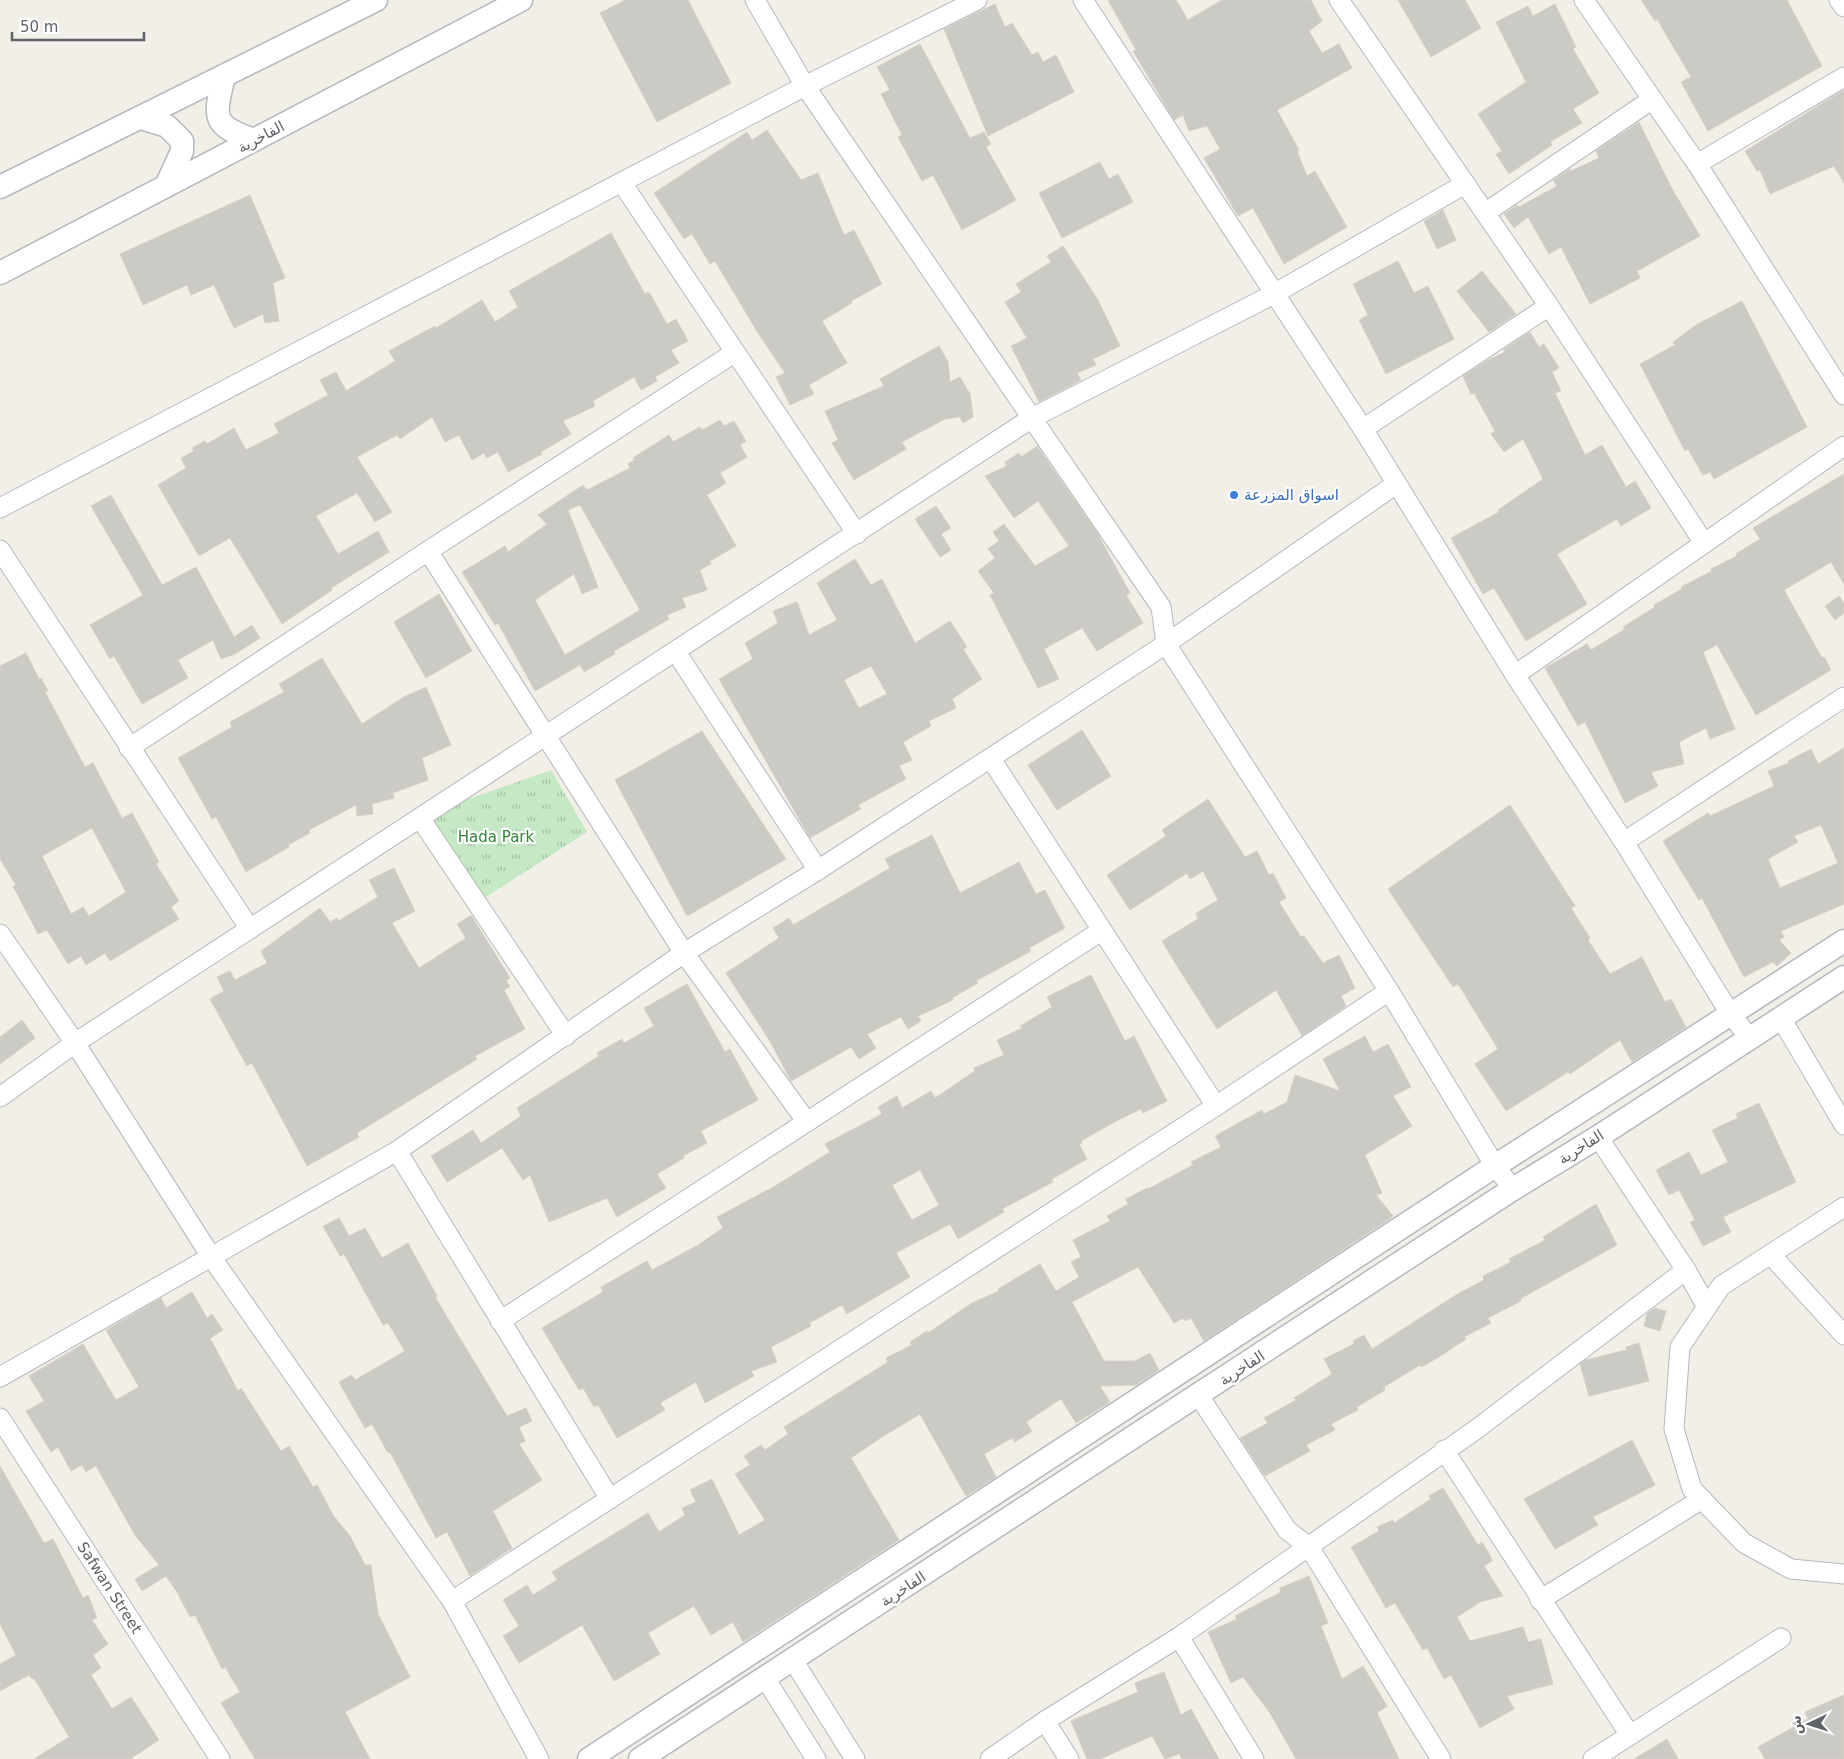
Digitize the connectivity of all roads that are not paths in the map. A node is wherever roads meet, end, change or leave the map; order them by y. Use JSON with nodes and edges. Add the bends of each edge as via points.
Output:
{"nodes":[{"id":1,"x":376,"y":0,"type":"edge"},
{"id":2,"x":521,"y":0,"type":"edge"},
{"id":3,"x":755,"y":0,"type":"edge"},
{"id":4,"x":977,"y":0,"type":"edge"},
{"id":5,"x":1083,"y":0,"type":"edge"},
{"id":6,"x":1339,"y":0,"type":"edge"},
{"id":7,"x":1584,"y":0,"type":"edge"},
{"id":8,"x":1839,"y":0,"type":"edge"},
{"id":9,"x":1844,"y":7,"type":"edge"},
{"id":10,"x":224,"y":76,"type":"junction"},
{"id":11,"x":1844,"y":78,"type":"edge"},
{"id":12,"x":805,"y":86,"type":"junction"},
{"id":13,"x":1651,"y":100,"type":"junction"},
{"id":14,"x":141,"y":118,"type":"junction"},
{"id":15,"x":254,"y":140,"type":"junction"},
{"id":16,"x":1697,"y":164,"type":"junction"},
{"id":17,"x":622,"y":183,"type":"junction"},
{"id":18,"x":1465,"y":184,"type":"junction"},
{"id":19,"x":166,"y":186,"type":"junction"},
{"id":20,"x":0,"y":187,"type":"edge"},
{"id":21,"x":1485,"y":212,"type":"junction"},
{"id":22,"x":0,"y":273,"type":"edge"},
{"id":23,"x":1274,"y":294,"type":"junction"},
{"id":24,"x":1550,"y":306,"type":"junction"},
{"id":25,"x":734,"y":353,"type":"junction"},
{"id":26,"x":1844,"y":395,"type":"edge"},
{"id":27,"x":1032,"y":418,"type":"junction"},
{"id":28,"x":1362,"y":429,"type":"junction"},
{"id":29,"x":1844,"y":446,"type":"edge"},
{"id":30,"x":1396,"y":484,"type":"junction"},
{"id":31,"x":0,"y":508,"type":"edge"},
{"id":32,"x":858,"y":534,"type":"junction"},
{"id":33,"x":1704,"y":543,"type":"junction"},
{"id":34,"x":0,"y":550,"type":"edge"},
{"id":35,"x":428,"y":551,"type":"junction"},
{"id":36,"x":1166,"y":644,"type":"junction"},
{"id":37,"x":676,"y":652,"type":"junction"},
{"id":38,"x":1515,"y":675,"type":"junction"},
{"id":39,"x":1844,"y":697,"type":"edge"},
{"id":40,"x":544,"y":735,"type":"junction"},
{"id":41,"x":129,"y":748,"type":"junction"},
{"id":42,"x":991,"y":759,"type":"junction"},
{"id":43,"x":420,"y":818,"type":"junction"},
{"id":44,"x":1624,"y":842,"type":"junction"},
{"id":45,"x":818,"y":870,"type":"junction"},
{"id":46,"x":250,"y":929,"type":"junction"},
{"id":47,"x":1101,"y":931,"type":"junction"},
{"id":48,"x":0,"y":934,"type":"edge"},
{"id":49,"x":1844,"y":941,"type":"edge"},
{"id":50,"x":684,"y":953,"type":"junction"},
{"id":51,"x":1844,"y":977,"type":"edge"},
{"id":52,"x":1389,"y":991,"type":"junction"},
{"id":53,"x":1731,"y":1015,"type":"junction"},
{"id":54,"x":1781,"y":1018,"type":"junction"},
{"id":55,"x":566,"y":1036,"type":"junction"},
{"id":56,"x":1750,"y":1038,"type":"junction"},
{"id":57,"x":75,"y":1043,"type":"junction"},
{"id":58,"x":0,"y":1098,"type":"edge"},
{"id":59,"x":1216,"y":1106,"type":"junction"},
{"id":60,"x":807,"y":1122,"type":"junction"},
{"id":61,"x":1844,"y":1125,"type":"edge"},
{"id":62,"x":1598,"y":1137,"type":"junction"},
{"id":63,"x":397,"y":1151,"type":"junction"},
{"id":64,"x":1495,"y":1166,"type":"junction"},
{"id":65,"x":1513,"y":1189,"type":"junction"},
{"id":66,"x":1844,"y":1207,"type":"edge"},
{"id":67,"x":1770,"y":1255,"type":"junction"},
{"id":68,"x":212,"y":1258,"type":"junction"},
{"id":69,"x":1686,"y":1270,"type":"junction"},
{"id":70,"x":1707,"y":1307,"type":"junction"},
{"id":71,"x":500,"y":1321,"type":"junction"},
{"id":72,"x":1844,"y":1335,"type":"edge"},
{"id":73,"x":0,"y":1377,"type":"edge"},
{"id":74,"x":1199,"y":1396,"type":"junction"},
{"id":75,"x":0,"y":1418,"type":"edge"},
{"id":76,"x":1444,"y":1450,"type":"junction"},
{"id":77,"x":1702,"y":1498,"type":"junction"},
{"id":78,"x":610,"y":1499,"type":"junction"},
{"id":79,"x":1309,"y":1547,"type":"junction"},
{"id":80,"x":1844,"y":1574,"type":"edge"},
{"id":81,"x":452,"y":1600,"type":"junction"},
{"id":82,"x":1540,"y":1600,"type":"junction"},
{"id":83,"x":1179,"y":1636,"type":"junction"},
{"id":84,"x":1781,"y":1638,"type":"dead end"},
{"id":85,"x":793,"y":1660,"type":"junction"},
{"id":86,"x":765,"y":1678,"type":"junction"},
{"id":87,"x":1045,"y":1721,"type":"junction"},
{"id":88,"x":1630,"y":1735,"type":"junction"},
{"id":89,"x":593,"y":1758,"type":"edge"},
{"id":90,"x":220,"y":1759,"type":"edge"},
{"id":91,"x":539,"y":1759,"type":"edge"},
{"id":92,"x":640,"y":1759,"type":"edge"},
{"id":93,"x":816,"y":1759,"type":"edge"},
{"id":94,"x":855,"y":1759,"type":"edge"},
{"id":95,"x":990,"y":1759,"type":"edge"},
{"id":96,"x":1070,"y":1759,"type":"edge"},
{"id":97,"x":1254,"y":1759,"type":"edge"},
{"id":98,"x":1441,"y":1759,"type":"edge"},
{"id":99,"x":1592,"y":1759,"type":"edge"}],
"edges":[{"from":1,"to":10,"type":"street"},
{"from":2,"to":15,"type":"street","name":"الفاخرية"},
{"from":3,"to":12,"type":"street"},
{"from":4,"to":12,"type":"street"},
{"from":5,"to":23,"type":"street"},
{"from":6,"to":18,"type":"street"},
{"from":7,"to":13,"type":"street"},
{"from":8,"to":9,"type":"street"},
{"from":10,"to":14,"type":"street"},
{"from":10,"to":15,"type":"street","via":[[218,109],[220,122],[233,132]]},
{"from":11,"to":16,"type":"street"},
{"from":12,"to":17,"type":"street"},
{"from":12,"to":27,"type":"street"},
{"from":13,"to":16,"type":"street"},
{"from":13,"to":21,"type":"street"},
{"from":14,"to":19,"type":"street","via":[[167,126],[182,141],[182,151]]},
{"from":14,"to":20,"type":"street"},
{"from":15,"to":19,"type":"street","name":"الفاخرية"},
{"from":16,"to":26,"type":"street"},
{"from":17,"to":25,"type":"street"},
{"from":17,"to":31,"type":"street"},
{"from":18,"to":21,"type":"street"},
{"from":18,"to":23,"type":"street"},
{"from":19,"to":22,"type":"street","name":"الفاخرية"},
{"from":21,"to":24,"type":"street"},
{"from":23,"to":27,"type":"street"},
{"from":23,"to":28,"type":"street"},
{"from":24,"to":28,"type":"street"},
{"from":24,"to":33,"type":"street"},
{"from":25,"to":32,"type":"street"},
{"from":25,"to":35,"type":"street"},
{"from":27,"to":32,"type":"street"},
{"from":27,"to":36,"type":"street","via":[[1160,607]]},
{"from":28,"to":30,"type":"street"},
{"from":29,"to":33,"type":"street"},
{"from":30,"to":36,"type":"street"},
{"from":30,"to":38,"type":"street"},
{"from":32,"to":37,"type":"street"},
{"from":33,"to":38,"type":"street"},
{"from":34,"to":41,"type":"street"},
{"from":35,"to":40,"type":"street"},
{"from":35,"to":41,"type":"street"},
{"from":36,"to":42,"type":"street"},
{"from":36,"to":52,"type":"street"},
{"from":37,"to":40,"type":"street"},
{"from":37,"to":45,"type":"street"},
{"from":38,"to":44,"type":"street"},
{"from":39,"to":44,"type":"street"},
{"from":40,"to":43,"type":"street"},
{"from":40,"to":50,"type":"street"},
{"from":41,"to":46,"type":"street"},
{"from":42,"to":45,"type":"street"},
{"from":42,"to":47,"type":"street"},
{"from":43,"to":46,"type":"street"},
{"from":43,"to":55,"type":"street"},
{"from":44,"to":53,"type":"street"},
{"from":45,"to":50,"type":"street"},
{"from":46,"to":57,"type":"street"},
{"from":47,"to":59,"type":"street"},
{"from":47,"to":60,"type":"street"},
{"from":48,"to":57,"type":"street"},
{"from":49,"to":53,"type":"street"},
{"from":50,"to":55,"type":"street"},
{"from":50,"to":60,"type":"street"},
{"from":51,"to":54,"type":"street","name":"الفاخرية"},
{"from":52,"to":59,"type":"street"},
{"from":52,"to":64,"type":"street"},
{"from":53,"to":56,"type":"street"},
{"from":53,"to":64,"type":"street"},
{"from":54,"to":56,"type":"street","name":"الفاخرية"},
{"from":54,"to":61,"type":"street"},
{"from":55,"to":63,"type":"street"},
{"from":56,"to":62,"type":"street","name":"الفاخرية"},
{"from":57,"to":58,"type":"street"},
{"from":57,"to":68,"type":"street"},
{"from":59,"to":78,"type":"street"},
{"from":60,"to":71,"type":"street"},
{"from":62,"to":65,"type":"street","name":"الفاخرية"},
{"from":62,"to":69,"type":"street"},
{"from":63,"to":68,"type":"street"},
{"from":63,"to":71,"type":"street"},
{"from":64,"to":65,"type":"street"},
{"from":64,"to":89,"type":"street"},
{"from":65,"to":74,"type":"street","name":"الفاخرية"},
{"from":66,"to":67,"type":"street"},
{"from":67,"to":70,"type":"street","via":[[1721,1286]]},
{"from":67,"to":72,"type":"street"},
{"from":68,"to":73,"type":"street"},
{"from":68,"to":81,"type":"street"},
{"from":69,"to":70,"type":"street"},
{"from":69,"to":76,"type":"street","via":[[1474,1431]]},
{"from":70,"to":77,"type":"street","via":[[1680,1347],[1674,1430],[1692,1489]]},
{"from":71,"to":78,"type":"street"},
{"from":74,"to":79,"type":"street","via":[[1288,1530]]},
{"from":74,"to":85,"type":"street","name":"الفاخرية"},
{"from":75,"to":90,"type":"street","name":"Safwan Street"},
{"from":76,"to":79,"type":"street"},
{"from":76,"to":82,"type":"street"},
{"from":77,"to":80,"type":"street","via":[[1744,1543],[1791,1569]]},
{"from":77,"to":82,"type":"street"},
{"from":78,"to":81,"type":"street"},
{"from":79,"to":83,"type":"street"},
{"from":79,"to":98,"type":"street"},
{"from":81,"to":91,"type":"street"},
{"from":82,"to":88,"type":"street"},
{"from":83,"to":87,"type":"street"},
{"from":83,"to":97,"type":"street"},
{"from":84,"to":88,"type":"street"},
{"from":85,"to":86,"type":"street","name":"الفاخرية"},
{"from":85,"to":94,"type":"street"},
{"from":86,"to":92,"type":"street","name":"الفاخرية"},
{"from":86,"to":93,"type":"street"},
{"from":87,"to":95,"type":"street"},
{"from":87,"to":96,"type":"street"},
{"from":88,"to":99,"type":"street"}]}
